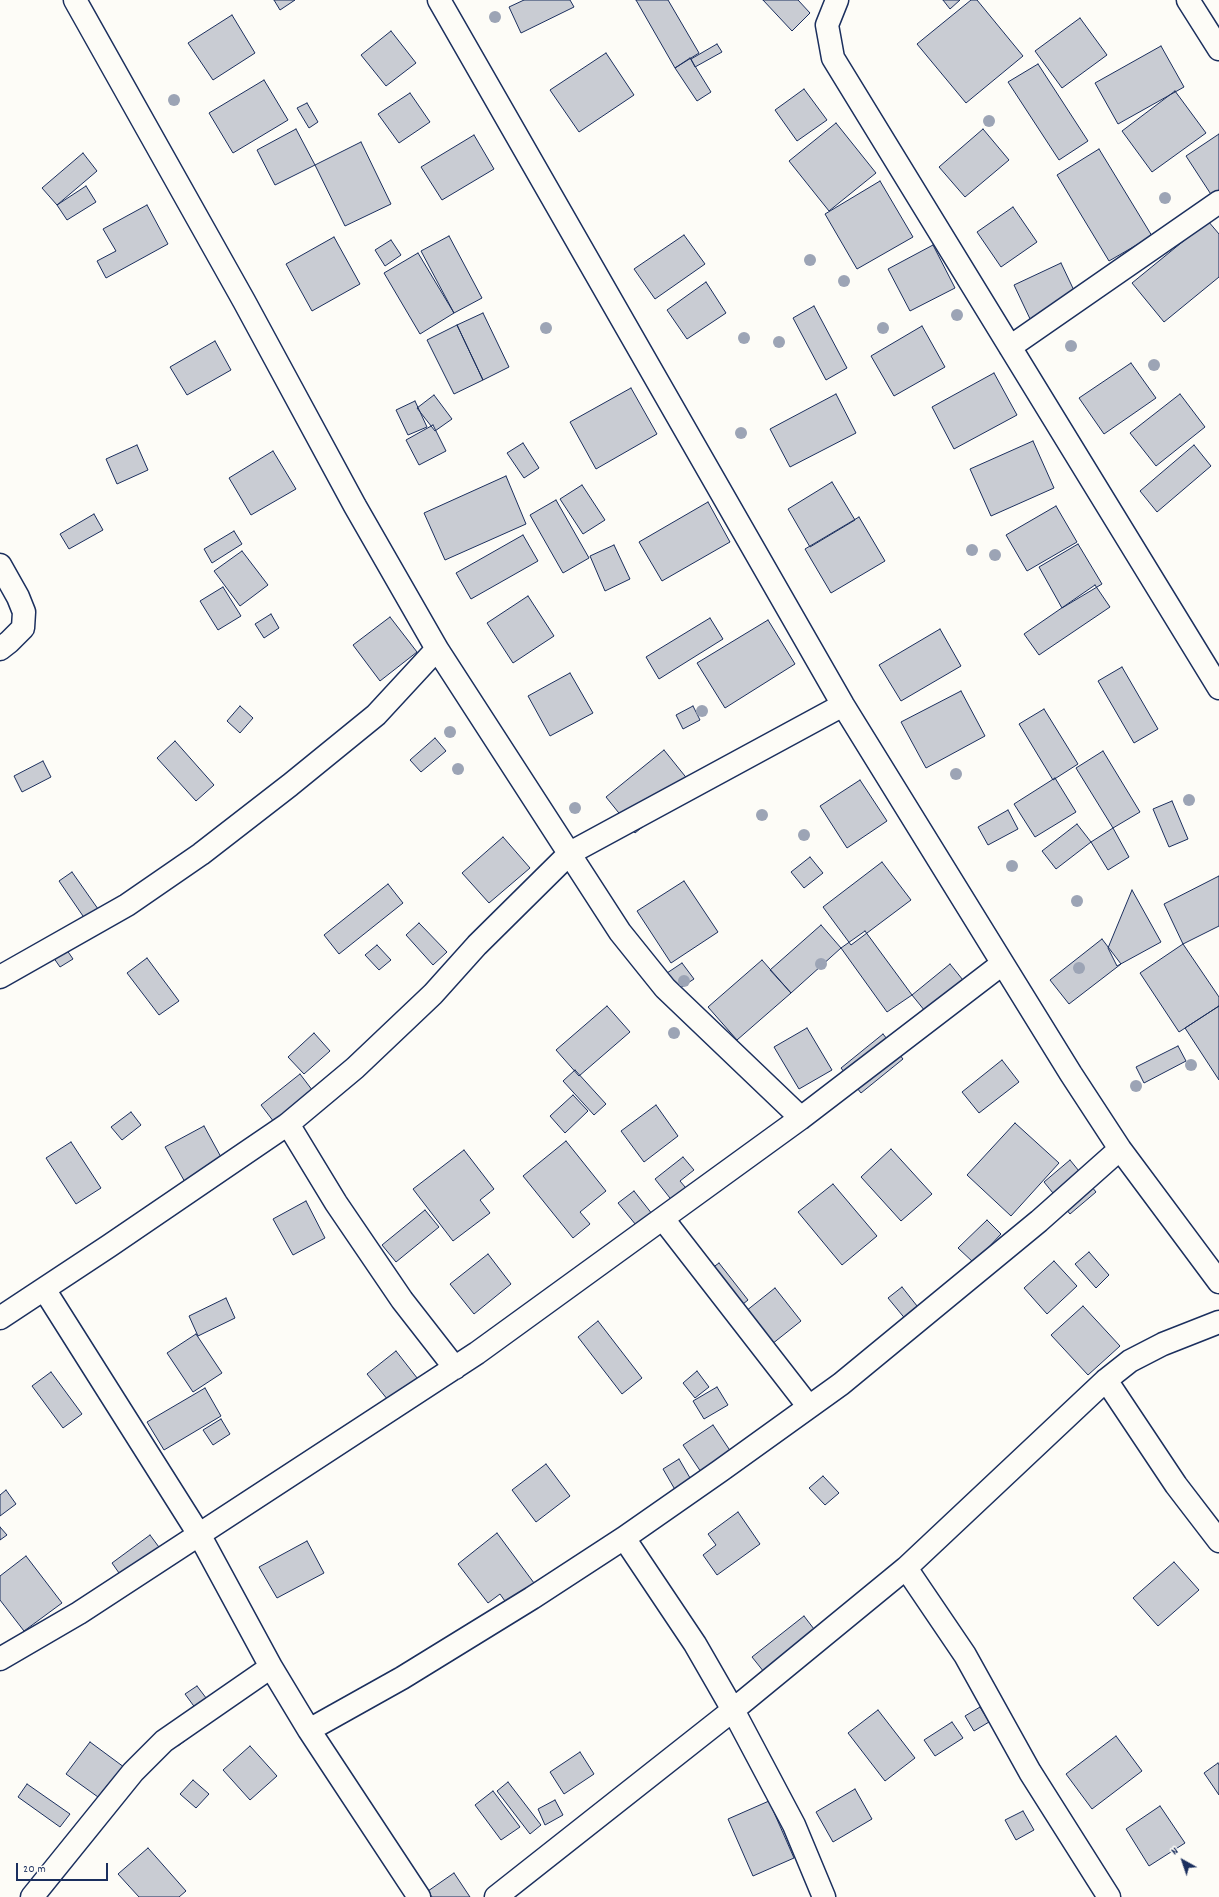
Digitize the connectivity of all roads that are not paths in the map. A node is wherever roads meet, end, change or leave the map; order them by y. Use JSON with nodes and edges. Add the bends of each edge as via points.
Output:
{"nodes":[{"id":1,"x":75,"y":0,"type":"edge"},
{"id":2,"x":439,"y":0,"type":"edge"},
{"id":3,"x":837,"y":0,"type":"edge"},
{"id":4,"x":1188,"y":0,"type":"edge"},
{"id":5,"x":1219,"y":49,"type":"edge"},
{"id":6,"x":1219,"y":202,"type":"edge"},
{"id":7,"x":1010,"y":347,"type":"junction"},
{"id":8,"x":0,"y":565,"type":"edge"},
{"id":9,"x":0,"y":649,"type":"edge"},
{"id":10,"x":437,"y":649,"type":"junction"},
{"id":11,"x":1219,"y":688,"type":"edge"},
{"id":12,"x":843,"y":705,"type":"junction"},
{"id":13,"x":570,"y":853,"type":"junction"},
{"id":14,"x":1002,"y":964,"type":"junction"},
{"id":15,"x":0,"y":977,"type":"edge"},
{"id":16,"x":801,"y":1118,"type":"junction"},
{"id":17,"x":288,"y":1124,"type":"junction"},
{"id":18,"x":1120,"y":1149,"type":"junction"},
{"id":19,"x":663,"y":1219,"type":"junction"},
{"id":20,"x":1219,"y":1282,"type":"edge"},
{"id":21,"x":44,"y":1289,"type":"junction"},
{"id":22,"x":0,"y":1318,"type":"edge"},
{"id":23,"x":1219,"y":1322,"type":"edge"},
{"id":24,"x":455,"y":1368,"type":"junction"},
{"id":25,"x":1106,"y":1380,"type":"junction"},
{"id":26,"x":809,"y":1407,"type":"junction"},
{"id":27,"x":200,"y":1536,"type":"junction"},
{"id":28,"x":624,"y":1538,"type":"junction"},
{"id":29,"x":1219,"y":1541,"type":"edge"},
{"id":30,"x":906,"y":1568,"type":"junction"},
{"id":31,"x":0,"y":1659,"type":"edge"},
{"id":32,"x":271,"y":1667,"type":"junction"},
{"id":33,"x":733,"y":1710,"type":"junction"},
{"id":34,"x":309,"y":1730,"type":"junction"},
{"id":35,"x":32,"y":1897,"type":"edge"},
{"id":36,"x":419,"y":1897,"type":"edge"},
{"id":37,"x":496,"y":1897,"type":"edge"},
{"id":38,"x":824,"y":1897,"type":"edge"},
{"id":39,"x":1110,"y":1897,"type":"edge"}],
"edges":[{"from":1,"to":10,"type":"street","via":[[244,301],[354,506]]},
{"from":2,"to":12,"type":"street"},
{"from":3,"to":7,"type":"street","via":[[827,25],[833,58]]},
{"from":4,"to":5,"type":"street"},
{"from":6,"to":7,"type":"street"},
{"from":7,"to":11,"type":"street"},
{"from":8,"to":9,"type":"street","via":[[24,612],[23,628]]},
{"from":10,"to":13,"type":"street"},
{"from":10,"to":15,"type":"street","via":[[376,715],[202,854],[127,905]]},
{"from":12,"to":13,"type":"street"},
{"from":12,"to":14,"type":"street"},
{"from":13,"to":16,"type":"street","via":[[620,932],[665,988]]},
{"from":13,"to":17,"type":"street","via":[[477,945],[433,994],[355,1068]]},
{"from":14,"to":16,"type":"street"},
{"from":14,"to":18,"type":"street"},
{"from":16,"to":19,"type":"street"},
{"from":17,"to":21,"type":"street"},
{"from":17,"to":24,"type":"street","via":[[336,1202],[402,1300]]},
{"from":18,"to":20,"type":"street"},
{"from":18,"to":26,"type":"street","via":[[1033,1226],[841,1384]]},
{"from":19,"to":24,"type":"street"},
{"from":19,"to":26,"type":"street"},
{"from":21,"to":22,"type":"street"},
{"from":21,"to":27,"type":"street"},
{"from":23,"to":25,"type":"street","via":[[1162,1344],[1130,1361]]},
{"from":24,"to":27,"type":"street"},
{"from":25,"to":29,"type":"street","via":[[1176,1485]]},
{"from":25,"to":30,"type":"street"},
{"from":26,"to":28,"type":"street"},
{"from":27,"to":31,"type":"street","via":[[79,1613]]},
{"from":27,"to":32,"type":"street"},
{"from":28,"to":33,"type":"street","via":[[695,1644]]},
{"from":28,"to":34,"type":"street","via":[[408,1674]]},
{"from":30,"to":33,"type":"street"},
{"from":30,"to":39,"type":"street","via":[[965,1655],[1030,1772]]},
{"from":32,"to":34,"type":"street"},
{"from":32,"to":35,"type":"street","via":[[164,1741],[133,1772]]},
{"from":33,"to":37,"type":"street"},
{"from":33,"to":38,"type":"street","via":[[794,1825]]},
{"from":34,"to":36,"type":"street"}]}
